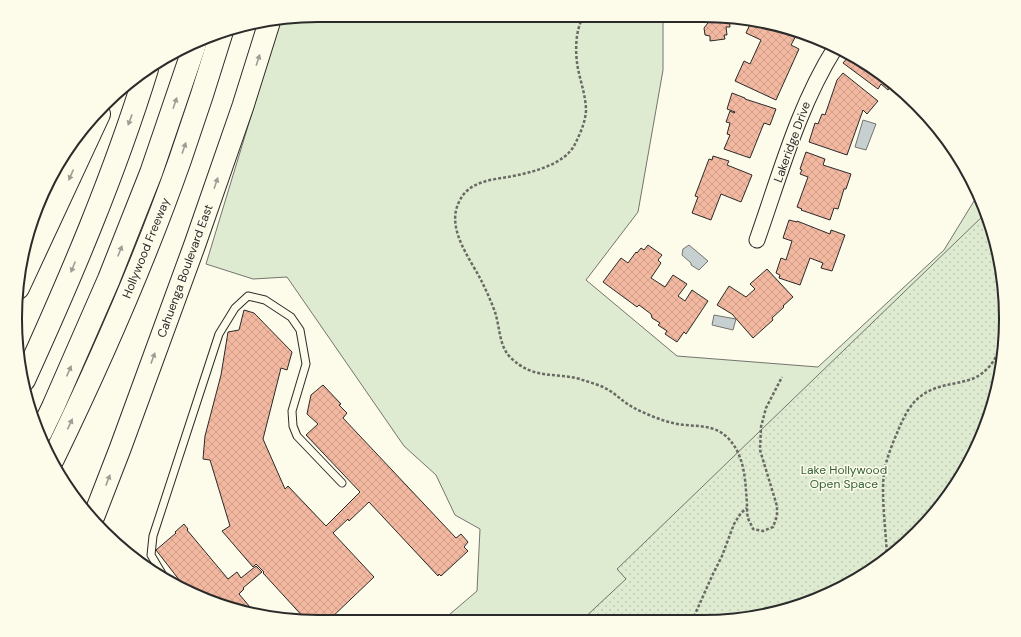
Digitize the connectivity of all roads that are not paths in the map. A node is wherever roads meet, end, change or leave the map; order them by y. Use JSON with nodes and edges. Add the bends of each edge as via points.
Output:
{"nodes":[{"id":1,"x":268,"y":27,"type":"edge"},
{"id":2,"x":219,"y":39,"type":"edge"},
{"id":3,"x":192,"y":51,"type":"edge"},
{"id":4,"x":833,"y":53,"type":"edge"},
{"id":5,"x":143,"y":80,"type":"edge"},
{"id":6,"x":93,"y":126,"type":"edge"},
{"id":7,"x":757,"y":240,"type":"dead end"},
{"id":8,"x":27,"y":269,"type":"edge"},
{"id":9,"x":27,"y":372,"type":"edge"},
{"id":10,"x":43,"y":427,"type":"edge"},
{"id":11,"x":55,"y":454,"type":"edge"},
{"id":12,"x":342,"y":483,"type":"dead end"},
{"id":13,"x":95,"y":513,"type":"edge"},
{"id":14,"x":159,"y":568,"type":"edge"}],
"edges":[{"from":13,"to":1,"type":"main road","name":"Cahuenga Boulevard East","one_way":true,"via":[[197,237]]},
{"from":11,"to":2,"type":"highway","name":"Hollywood Freeway","one_way":true,"via":[[102,353],[154,227],[182,154]]},
{"from":10,"to":3,"type":"highway","one_way":true,"via":[[109,279],[146,187]]},
{"from":4,"to":7,"type":"street","name":"Lakeridge Drive","via":[[801,115]]},
{"from":5,"to":9,"type":"highway","one_way":true,"via":[[72,272]]},
{"from":6,"to":8,"type":"highway","one_way":true},
{"from":12,"to":14,"type":"lane","via":[[297,436],[293,426],[292,411],[306,364],[300,330],[291,317],[265,300],[248,296],[235,308],[219,334],[153,536],[151,555]]}]}
